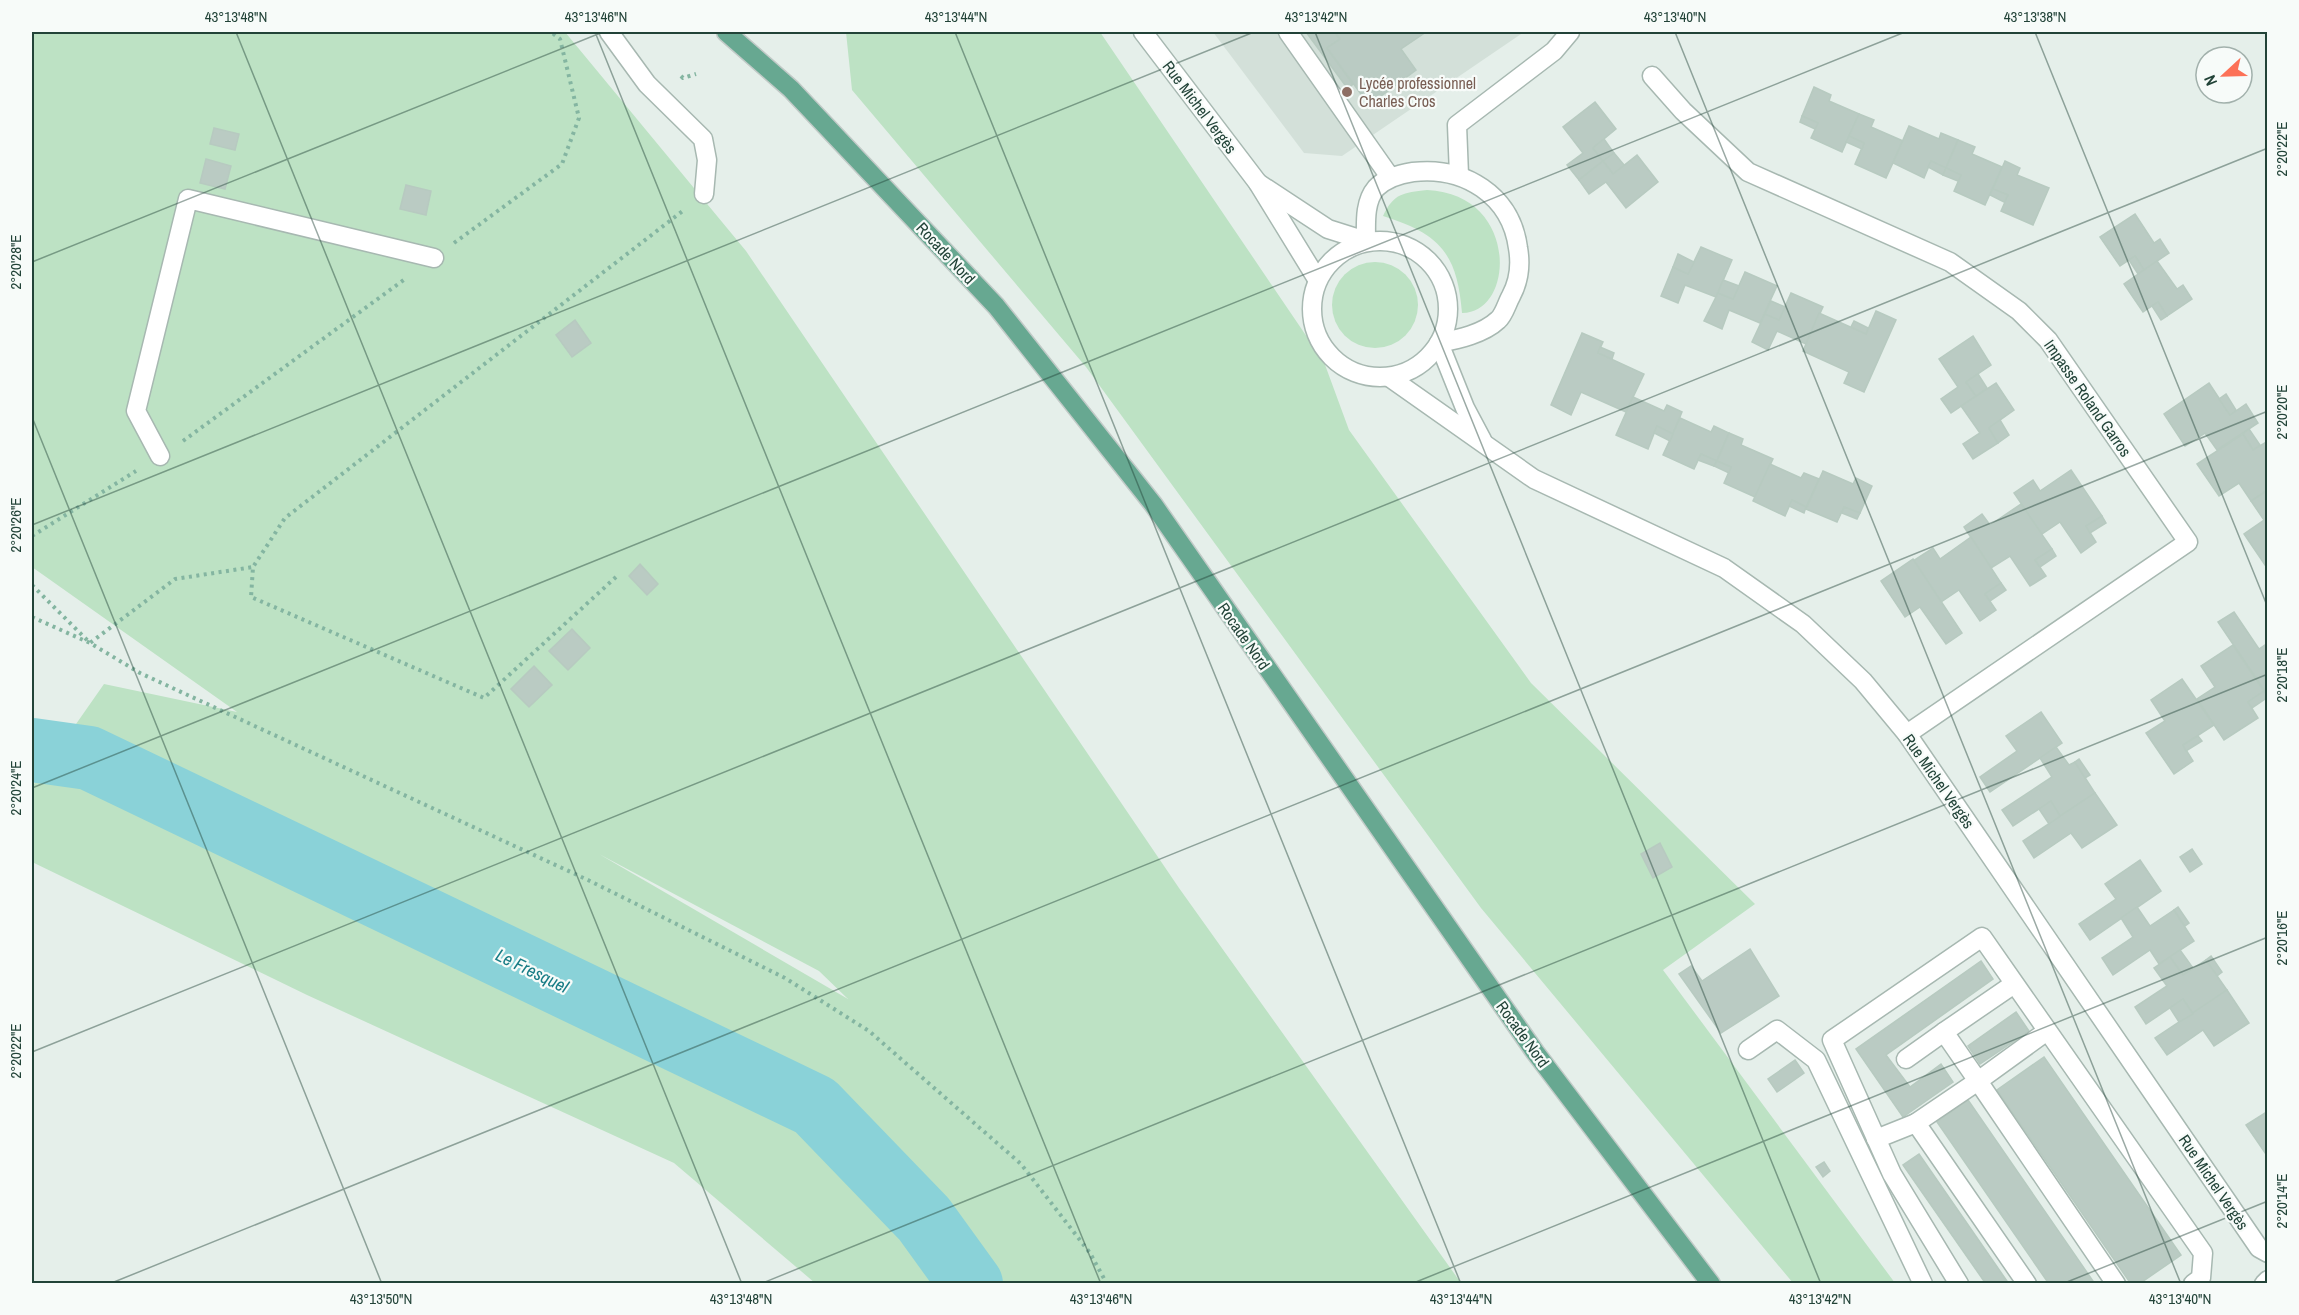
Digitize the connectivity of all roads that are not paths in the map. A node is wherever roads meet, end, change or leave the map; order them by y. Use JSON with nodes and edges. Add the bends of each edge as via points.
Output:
{"nodes":[{"id":1,"x":609,"y":32,"type":"edge"},
{"id":2,"x":726,"y":32,"type":"edge"},
{"id":3,"x":1143,"y":32,"type":"edge"},
{"id":4,"x":1288,"y":32,"type":"edge"},
{"id":5,"x":1570,"y":32,"type":"edge"},
{"id":6,"x":1652,"y":76,"type":"dead end"},
{"id":7,"x":1460,"y":175,"type":"junction"},
{"id":8,"x":1390,"y":177,"type":"junction"},
{"id":9,"x":1258,"y":183,"type":"junction"},
{"id":10,"x":704,"y":194,"type":"road end"},
{"id":11,"x":1366,"y":241,"type":"junction"},
{"id":12,"x":434,"y":258,"type":"road end"},
{"id":13,"x":1317,"y":279,"type":"junction"},
{"id":14,"x":1439,"y":343,"type":"junction"},
{"id":15,"x":1389,"y":377,"type":"junction"},
{"id":16,"x":1485,"y":444,"type":"junction"},
{"id":17,"x":160,"y":456,"type":"road end"},
{"id":18,"x":1907,"y":734,"type":"junction"},
{"id":19,"x":2014,"y":984,"type":"junction"},
{"id":20,"x":2048,"y":1031,"type":"junction"},
{"id":21,"x":1944,"y":1032,"type":"junction"},
{"id":22,"x":1748,"y":1050,"type":"dead end"},
{"id":23,"x":1906,"y":1059,"type":"dead end"},
{"id":24,"x":1978,"y":1081,"type":"junction"},
{"id":25,"x":1916,"y":1123,"type":"junction"},
{"id":26,"x":1876,"y":1139,"type":"junction"},
{"id":27,"x":2268,"y":1253,"type":"edge"},
{"id":28,"x":2268,"y":1280,"type":"edge"},
{"id":29,"x":1711,"y":1284,"type":"edge"},
{"id":30,"x":1923,"y":1284,"type":"edge"},
{"id":31,"x":1959,"y":1284,"type":"edge"},
{"id":32,"x":2027,"y":1284,"type":"edge"},
{"id":33,"x":2116,"y":1284,"type":"edge"},
{"id":34,"x":2193,"y":1284,"type":"edge"},
{"id":35,"x":2264,"y":1284,"type":"edge"}],
"edges":[{"from":1,"to":10,"type":"street","via":[[647,84],[703,139],[707,160]]},
{"from":2,"to":29,"type":"main road","name":"Rocade Nord","via":[[791,89],[996,306],[1146,495],[1535,1052]]},
{"from":3,"to":9,"type":"street","name":"Rue Michel Vergès"},
{"from":4,"to":8,"type":"street"},
{"from":5,"to":7,"type":"street","via":[[1554,51],[1457,125]]},
{"from":6,"to":18,"type":"street","name":"Impasse Roland Garros","via":[[1748,172],[1950,262],[2019,311],[2048,340],[2188,542]]},
{"from":7,"to":8,"type":"street","via":[[1426,170]]},
{"from":7,"to":14,"type":"street","via":[[1498,201],[1511,220],[1520,261],[1516,287],[1498,320],[1465,338]]},
{"from":8,"to":11,"type":"street","via":[[1375,189],[1366,213]]},
{"from":9,"to":11,"type":"street","name":"Rue Michel Vergès","via":[[1328,229]]},
{"from":9,"to":13,"type":"street","name":"Rue Michel Vergès"},
{"from":11,"to":13,"type":"street","via":[[1337,254]]},
{"from":11,"to":14,"type":"street","via":[[1392,241],[1417,250],[1436,268],[1446,292],[1448,318]]},
{"from":12,"to":17,"type":"street","via":[[188,199],[136,411]]},
{"from":13,"to":15,"type":"street","via":[[1311,299],[1312,320],[1331,357],[1358,373]]},
{"from":14,"to":15,"type":"street","via":[[1418,366]]},
{"from":14,"to":16,"type":"street","name":"Rue Michel Vergès"},
{"from":15,"to":16,"type":"street","name":"Rue Michel Vergès"},
{"from":16,"to":18,"type":"street","name":"Rue Michel Vergès","via":[[1534,479],[1724,568],[1803,624],[1863,681]]},
{"from":18,"to":27,"type":"street","name":"Rue Michel Vergès","via":[[2259,1248]]},
{"from":19,"to":20,"type":"street"},
{"from":19,"to":21,"type":"street"},
{"from":19,"to":26,"type":"street","via":[[1982,937],[1832,1040]]},
{"from":20,"to":24,"type":"street"},
{"from":20,"to":34,"type":"street","via":[[2203,1253],[2202,1278]]},
{"from":21,"to":23,"type":"street"},
{"from":21,"to":24,"type":"street"},
{"from":22,"to":30,"type":"street","via":[[1777,1030],[1816,1060]]},
{"from":24,"to":25,"type":"street"},
{"from":24,"to":33,"type":"street"},
{"from":25,"to":26,"type":"street"},
{"from":25,"to":32,"type":"street"},
{"from":26,"to":31,"type":"street","via":[[1892,1174]]},
{"from":28,"to":35,"type":"street"}]}
